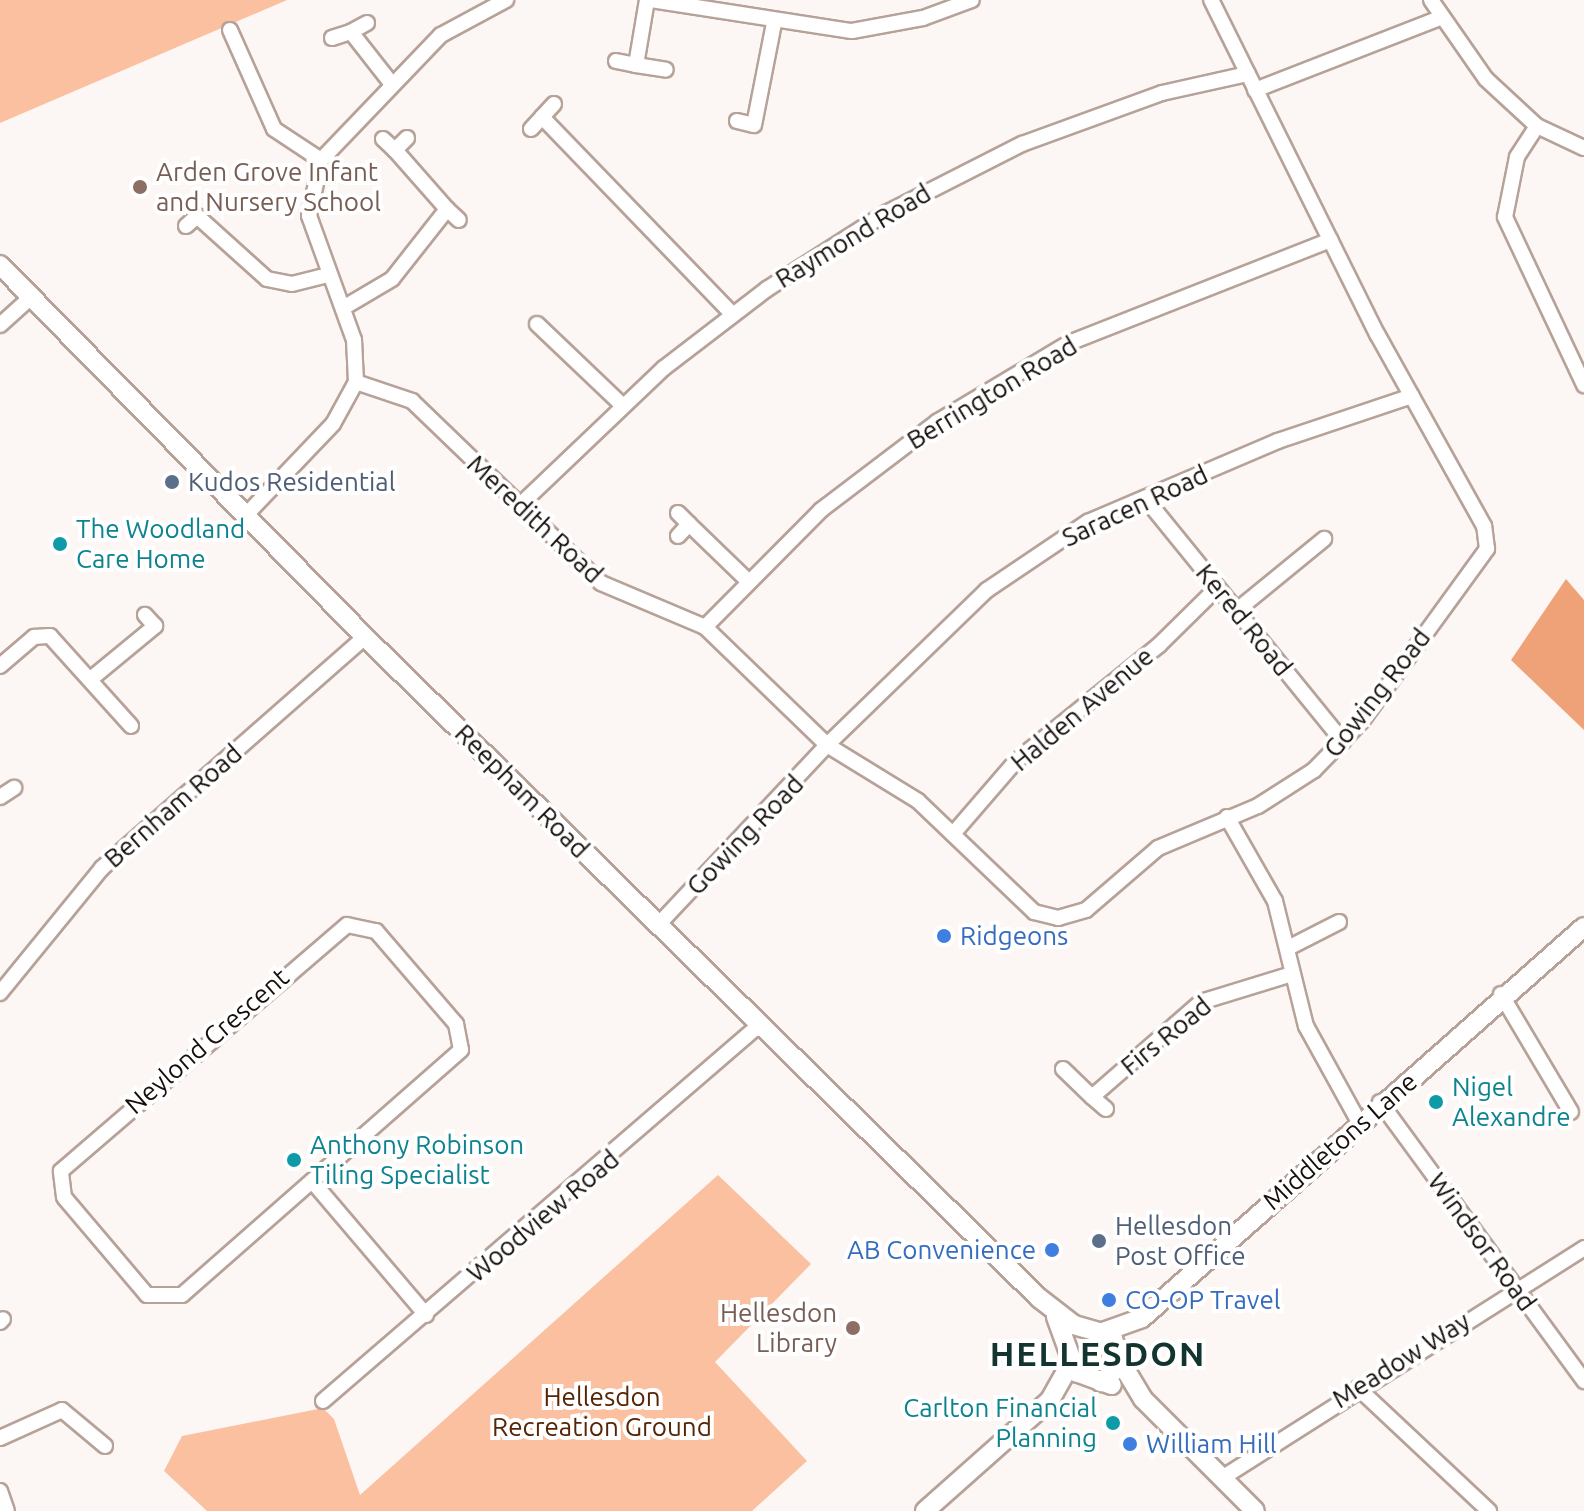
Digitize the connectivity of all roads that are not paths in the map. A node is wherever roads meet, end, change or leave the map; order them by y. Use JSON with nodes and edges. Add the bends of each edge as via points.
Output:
{"nodes":[{"id":1,"x":506,"y":0,"type":"edge"},
{"id":2,"x":649,"y":0,"type":"edge"},
{"id":3,"x":972,"y":0,"type":"edge"},
{"id":4,"x":1211,"y":0,"type":"edge"},
{"id":5,"x":1431,"y":0,"type":"edge"},
{"id":6,"x":488,"y":3,"type":"edge"},
{"id":7,"x":1440,"y":18,"type":"junction"},
{"id":8,"x":367,"y":23,"type":"dead end"},
{"id":9,"x":774,"y":23,"type":"junction"},
{"id":10,"x":230,"y":30,"type":"dead end"},
{"id":11,"x":351,"y":32,"type":"junction"},
{"id":12,"x":332,"y":38,"type":"dead end"},
{"id":13,"x":616,"y":61,"type":"dead end"},
{"id":14,"x":636,"y":65,"type":"junction"},
{"id":15,"x":666,"y":70,"type":"dead end"},
{"id":16,"x":1248,"y":74,"type":"junction"},
{"id":17,"x":391,"y":83,"type":"junction"},
{"id":18,"x":1255,"y":90,"type":"junction"},
{"id":19,"x":554,"y":104,"type":"dead end"},
{"id":20,"x":542,"y":117,"type":"junction"},
{"id":21,"x":737,"y":121,"type":"dead end"},
{"id":22,"x":754,"y":125,"type":"junction"},
{"id":23,"x":1537,"y":126,"type":"junction"},
{"id":24,"x":772,"y":127,"type":"dead end"},
{"id":25,"x":531,"y":129,"type":"dead end"},
{"id":26,"x":407,"y":138,"type":"dead end"},
{"id":27,"x":383,"y":139,"type":"dead end"},
{"id":28,"x":1584,"y":148,"type":"edge"},
{"id":29,"x":395,"y":150,"type":"junction"},
{"id":30,"x":321,"y":160,"type":"junction"},
{"id":31,"x":447,"y":209,"type":"junction"},
{"id":32,"x":190,"y":216,"type":"dead end"},
{"id":33,"x":459,"y":220,"type":"dead end"},
{"id":34,"x":1330,"y":240,"type":"junction"},
{"id":35,"x":0,"y":265,"type":"edge"},
{"id":36,"x":328,"y":275,"type":"junction"},
{"id":37,"x":29,"y":299,"type":"junction"},
{"id":38,"x":343,"y":308,"type":"junction"},
{"id":39,"x":732,"y":314,"type":"junction"},
{"id":40,"x":537,"y":324,"type":"dead end"},
{"id":41,"x":0,"y":325,"type":"edge"},
{"id":42,"x":356,"y":382,"type":"junction"},
{"id":43,"x":1584,"y":385,"type":"edge"},
{"id":44,"x":1412,"y":396,"type":"junction"},
{"id":45,"x":622,"y":405,"type":"junction"},
{"id":46,"x":1145,"y":498,"type":"junction"},
{"id":47,"x":520,"y":505,"type":"junction"},
{"id":48,"x":678,"y":513,"type":"dead end"},
{"id":49,"x":246,"y":515,"type":"junction"},
{"id":50,"x":689,"y":524,"type":"junction"},
{"id":51,"x":678,"y":536,"type":"dead end"},
{"id":52,"x":1324,"y":539,"type":"dead end"},
{"id":53,"x":748,"y":581,"type":"junction"},
{"id":54,"x":1217,"y":588,"type":"junction"},
{"id":55,"x":1236,"y":611,"type":"junction"},
{"id":56,"x":145,"y":615,"type":"dead end"},
{"id":57,"x":705,"y":627,"type":"junction"},
{"id":58,"x":365,"y":637,"type":"junction"},
{"id":59,"x":0,"y":666,"type":"edge"},
{"id":60,"x":92,"y":678,"type":"junction"},
{"id":61,"x":131,"y":726,"type":"dead end"},
{"id":62,"x":1343,"y":742,"type":"junction"},
{"id":63,"x":827,"y":745,"type":"junction"},
{"id":64,"x":14,"y":788,"type":"dead end"},
{"id":65,"x":0,"y":797,"type":"edge"},
{"id":66,"x":1227,"y":817,"type":"junction"},
{"id":67,"x":953,"y":834,"type":"junction"},
{"id":68,"x":1339,"y":922,"type":"dead end"},
{"id":69,"x":658,"y":925,"type":"junction"},
{"id":70,"x":1584,"y":927,"type":"edge"},
{"id":71,"x":1290,"y":947,"type":"junction"},
{"id":72,"x":1292,"y":974,"type":"junction"},
{"id":73,"x":0,"y":993,"type":"edge"},
{"id":74,"x":1501,"y":994,"type":"junction"},
{"id":75,"x":758,"y":1026,"type":"junction"},
{"id":76,"x":1063,"y":1069,"type":"dead end"},
{"id":77,"x":1092,"y":1097,"type":"junction"},
{"id":78,"x":1380,"y":1102,"type":"junction"},
{"id":79,"x":1106,"y":1109,"type":"dead end"},
{"id":80,"x":1571,"y":1112,"type":"dead end"},
{"id":81,"x":1359,"y":1122,"type":"junction"},
{"id":82,"x":312,"y":1181,"type":"junction"},
{"id":83,"x":1584,"y":1248,"type":"edge"},
{"id":84,"x":1515,"y":1289,"type":"junction"},
{"id":85,"x":1052,"y":1310,"type":"junction"},
{"id":86,"x":426,"y":1315,"type":"junction"},
{"id":87,"x":1142,"y":1318,"type":"junction"},
{"id":88,"x":1099,"y":1331,"type":"junction"},
{"id":89,"x":1072,"y":1358,"type":"junction"},
{"id":90,"x":1122,"y":1359,"type":"junction"},
{"id":91,"x":1584,"y":1381,"type":"edge"},
{"id":92,"x":1096,"y":1382,"type":"junction"},
{"id":93,"x":1358,"y":1388,"type":"junction"},
{"id":94,"x":1143,"y":1399,"type":"junction"},
{"id":95,"x":1050,"y":1400,"type":"junction"},
{"id":96,"x":323,"y":1401,"type":"dead end"},
{"id":97,"x":0,"y":1438,"type":"edge"},
{"id":98,"x":105,"y":1446,"type":"dead end"},
{"id":99,"x":1222,"y":1478,"type":"junction"},
{"id":100,"x":0,"y":1491,"type":"edge"},
{"id":101,"x":7,"y":1511,"type":"edge"},
{"id":102,"x":925,"y":1511,"type":"edge"},
{"id":103,"x":1255,"y":1511,"type":"edge"},
{"id":104,"x":1489,"y":1511,"type":"edge"}],
"edges":[{"from":1,"to":6,"type":"street"},
{"from":2,"to":9,"type":"street"},
{"from":2,"to":14,"type":"street"},
{"from":3,"to":9,"type":"street","via":[[889,27]]},
{"from":4,"to":16,"type":"street","name":"Gowing Road"},
{"from":5,"to":7,"type":"street"},
{"from":6,"to":17,"type":"street","via":[[441,35]]},
{"from":7,"to":18,"type":"street"},
{"from":7,"to":23,"type":"street","via":[[1477,69]]},
{"from":8,"to":11,"type":"street"},
{"from":9,"to":22,"type":"street"},
{"from":10,"to":30,"type":"street","via":[[244,44],[274,129]]},
{"from":11,"to":12,"type":"street"},
{"from":11,"to":17,"type":"street"},
{"from":13,"to":14,"type":"street"},
{"from":14,"to":15,"type":"street"},
{"from":16,"to":18,"type":"street","name":"Gowing Road"},
{"from":16,"to":39,"type":"street","name":"Raymond Road","via":[[1162,93],[996,156],[822,252]]},
{"from":17,"to":30,"type":"street"},
{"from":18,"to":34,"type":"street","name":"Gowing Road"},
{"from":19,"to":20,"type":"street"},
{"from":20,"to":25,"type":"street"},
{"from":20,"to":39,"type":"street","via":[[608,184],[609,194],[632,219],[643,218]]},
{"from":21,"to":22,"type":"street"},
{"from":22,"to":24,"type":"street"},
{"from":23,"to":28,"type":"street"},
{"from":23,"to":43,"type":"street","via":[[1514,169],[1508,235]]},
{"from":26,"to":29,"type":"street"},
{"from":27,"to":29,"type":"street"},
{"from":29,"to":31,"type":"street"},
{"from":30,"to":36,"type":"street","via":[[309,216]]},
{"from":31,"to":33,"type":"street"},
{"from":31,"to":38,"type":"street","via":[[392,279]]},
{"from":32,"to":36,"type":"street","via":[[267,279],[292,284]]},
{"from":34,"to":44,"type":"street","name":"Gowing Road"},
{"from":34,"to":53,"type":"street","name":"Berrington Road","via":[[1157,304],[1014,374],[876,465]]},
{"from":35,"to":37,"type":"street","name":"Reepham Road"},
{"from":36,"to":38,"type":"street"},
{"from":37,"to":41,"type":"street"},
{"from":37,"to":49,"type":"street","name":"Reepham Road"},
{"from":38,"to":42,"type":"street"},
{"from":39,"to":45,"type":"street","name":"Raymond Road"},
{"from":40,"to":45,"type":"street"},
{"from":42,"to":47,"type":"street","name":"Meredith Road","via":[[412,401]]},
{"from":42,"to":49,"type":"street","via":[[333,424]]},
{"from":44,"to":46,"type":"street","name":"Saracen Road"},
{"from":44,"to":62,"type":"street","name":"Gowing Road","via":[[1484,526],[1487,549]]},
{"from":45,"to":47,"type":"street","name":"Raymond Road"},
{"from":46,"to":54,"type":"street","name":"Kered Road"},
{"from":46,"to":63,"type":"street","name":"Saracen Road","via":[[1025,561],[897,671]]},
{"from":47,"to":57,"type":"street","name":"Meredith Road","via":[[616,593]]},
{"from":48,"to":50,"type":"street"},
{"from":49,"to":58,"type":"street","name":"Reepham Road"},
{"from":50,"to":51,"type":"street"},
{"from":50,"to":53,"type":"street"},
{"from":52,"to":55,"type":"street"},
{"from":53,"to":57,"type":"street","name":"Berrington Road"},
{"from":54,"to":55,"type":"street","name":"Kered Road"},
{"from":54,"to":67,"type":"street","name":"Halden Avenue","via":[[1016,761]]},
{"from":55,"to":62,"type":"street","name":"Kered Road"},
{"from":56,"to":60,"type":"street","via":[[155,626]]},
{"from":57,"to":63,"type":"street","name":"Meredith Road"},
{"from":58,"to":69,"type":"street","name":"Reepham Road"},
{"from":58,"to":73,"type":"street","name":"Bernham Road","via":[[102,868]]},
{"from":59,"to":60,"type":"street","via":[[34,637],[50,636]]},
{"from":60,"to":61,"type":"street"},
{"from":62,"to":66,"type":"street","name":"Gowing Road","via":[[1286,789]]},
{"from":63,"to":67,"type":"street","name":"Gowing Road","via":[[892,783]]},
{"from":63,"to":69,"type":"street","name":"Gowing Road"},
{"from":64,"to":65,"type":"street"},
{"from":66,"to":67,"type":"street","name":"Gowing Road","via":[[1158,848],[1086,910],[1058,918],[1021,901]]},
{"from":66,"to":71,"type":"street","via":[[1275,901]]},
{"from":68,"to":71,"type":"street"},
{"from":69,"to":75,"type":"street","name":"Reepham Road"},
{"from":70,"to":74,"type":"street","name":"Middletons Lane"},
{"from":71,"to":72,"type":"street"},
{"from":72,"to":77,"type":"street","name":"Firs Road","via":[[1201,1002]]},
{"from":72,"to":81,"type":"street","via":[[1306,1026]]},
{"from":74,"to":78,"type":"street","name":"Middletons Lane"},
{"from":74,"to":80,"type":"street"},
{"from":75,"to":85,"type":"street","name":"Reepham Road"},
{"from":75,"to":86,"type":"street","name":"Woodview Road"},
{"from":76,"to":77,"type":"street"},
{"from":77,"to":79,"type":"street"},
{"from":78,"to":81,"type":"street","name":"Middletons Lane"},
{"from":78,"to":84,"type":"street","name":"Windsor Road"},
{"from":81,"to":87,"type":"street","name":"Middletons Lane"},
{"from":82,"to":82,"type":"street","name":"Neylond Crescent","via":[[182,1295],[164,1300],[147,1295],[64,1197],[59,1181],[67,1163],[336,931],[368,926],[456,1024],[461,1050]]},
{"from":82,"to":86,"type":"street"},
{"from":83,"to":84,"type":"street","name":"Meadow Way"},
{"from":84,"to":91,"type":"street","name":"Windsor Road"},
{"from":84,"to":93,"type":"street","name":"Meadow Way"},
{"from":85,"to":88,"type":"street","name":"Reepham Road"},
{"from":85,"to":89,"type":"street","name":"Reepham Road"},
{"from":86,"to":96,"type":"street","name":"Woodview Road"},
{"from":87,"to":88,"type":"street","name":"Middletons Lane"},
{"from":87,"to":90,"type":"street","name":"Middletons Lane"},
{"from":88,"to":89,"type":"street","via":[[1078,1339]]},
{"from":88,"to":90,"type":"street","name":"Reepham Road"},
{"from":89,"to":92,"type":"street","name":"Reepham Road"},
{"from":89,"to":95,"type":"street"},
{"from":90,"to":92,"type":"street"},
{"from":90,"to":94,"type":"street","name":"Reepham Road"},
{"from":92,"to":94,"type":"street","name":"Reepham Road"},
{"from":92,"to":95,"type":"street"},
{"from":93,"to":99,"type":"street","name":"Meadow Way"},
{"from":93,"to":104,"type":"street"},
{"from":94,"to":99,"type":"street","name":"Reepham Road"},
{"from":95,"to":102,"type":"street"},
{"from":97,"to":98,"type":"street","via":[[62,1410]]},
{"from":99,"to":103,"type":"street","name":"Reepham Road"},
{"from":100,"to":101,"type":"street"}]}
